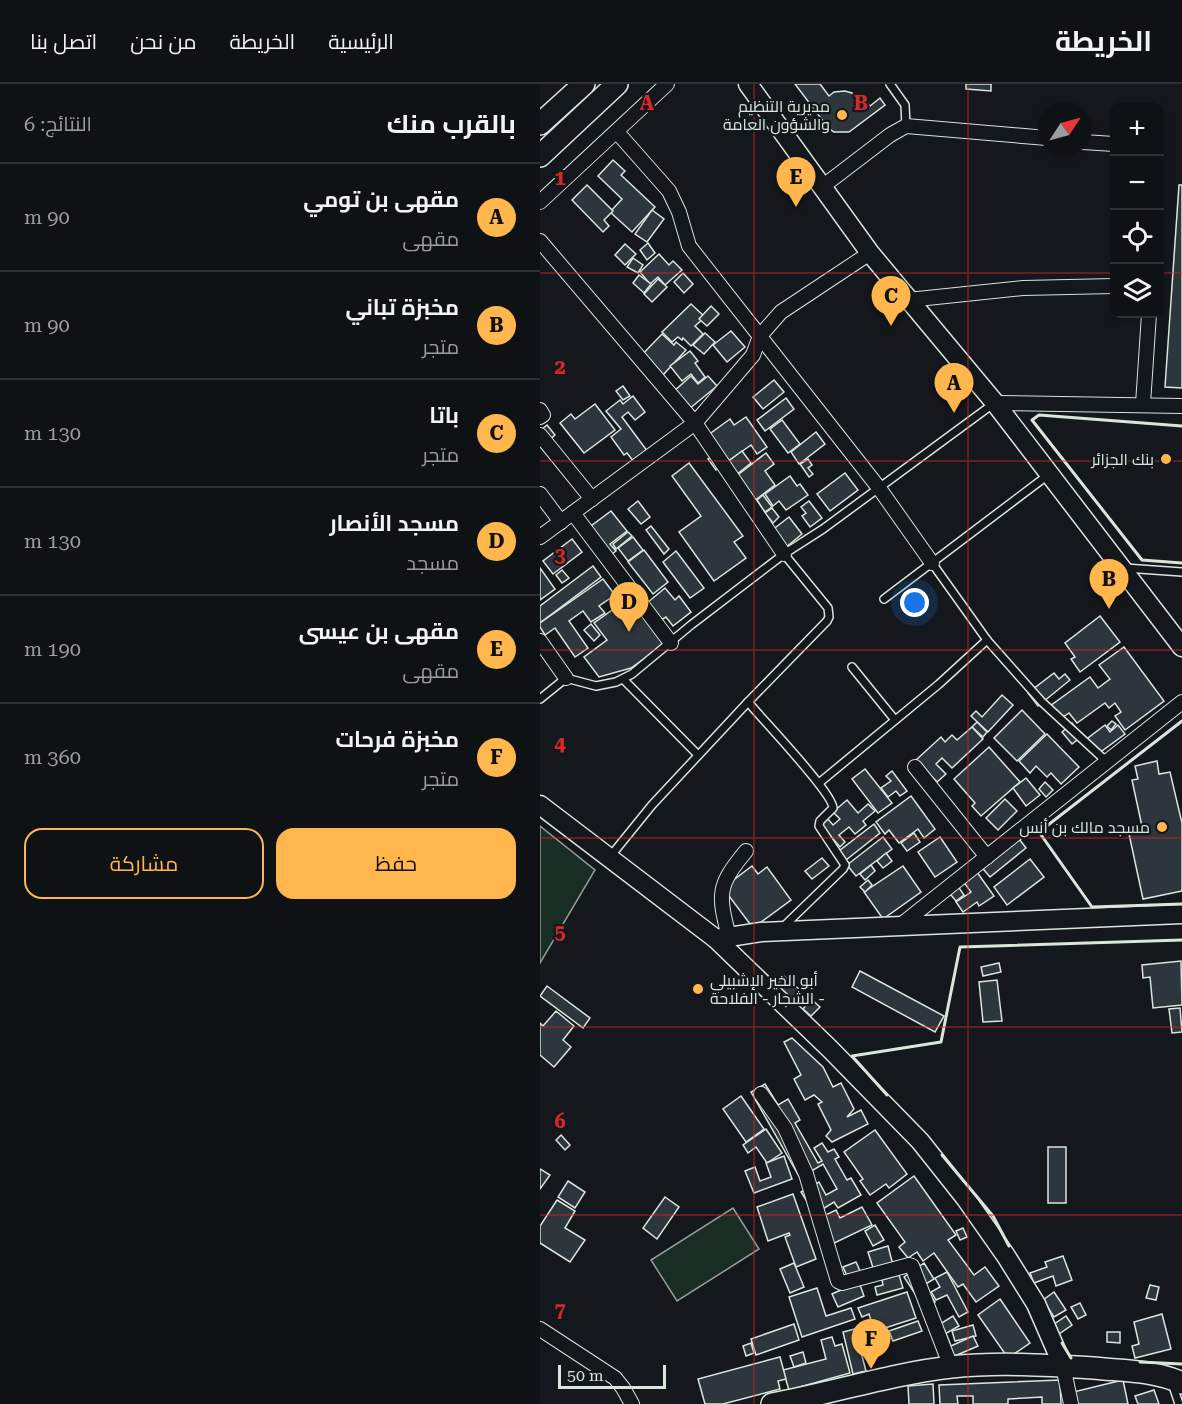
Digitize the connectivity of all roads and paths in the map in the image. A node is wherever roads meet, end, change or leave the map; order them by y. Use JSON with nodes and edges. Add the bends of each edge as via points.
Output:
{"nodes":[{"id":1,"x":584,"y":84,"type":"edge"},
{"id":2,"x":617,"y":84,"type":"edge"},
{"id":3,"x":667,"y":84,"type":"edge"},
{"id":4,"x":748,"y":84,"type":"edge"},
{"id":5,"x":890,"y":84,"type":"edge"},
{"id":6,"x":540,"y":124,"type":"edge"},
{"id":7,"x":906,"y":126,"type":"junction"},
{"id":8,"x":617,"y":132,"type":"junction"},
{"id":9,"x":1038,"y":137,"type":"edge"},
{"id":10,"x":1092,"y":143,"type":"edge"},
{"id":11,"x":1110,"y":144,"type":"edge"},
{"id":12,"x":540,"y":156,"type":"edge"},
{"id":13,"x":822,"y":187,"type":"junction"},
{"id":14,"x":540,"y":202,"type":"edge"},
{"id":15,"x":540,"y":241,"type":"edge"},
{"id":16,"x":870,"y":253,"type":"junction"},
{"id":17,"x":1110,"y":286,"type":"edge"},
{"id":18,"x":908,"y":300,"type":"junction"},
{"id":19,"x":1149,"y":318,"type":"edge"},
{"id":20,"x":760,"y":336,"type":"junction"},
{"id":21,"x":995,"y":403,"type":"junction"},
{"id":22,"x":1143,"y":404,"type":"junction"},
{"id":23,"x":1182,"y":406,"type":"edge"},
{"id":24,"x":540,"y":411,"type":"edge"},
{"id":25,"x":540,"y":417,"type":"edge"},
{"id":26,"x":695,"y":423,"type":"junction"},
{"id":27,"x":540,"y":435,"type":"edge"},
{"id":28,"x":1050,"y":474,"type":"junction"},
{"id":29,"x":879,"y":488,"type":"junction"},
{"id":30,"x":540,"y":494,"type":"edge"},
{"id":31,"x":592,"y":500,"type":"junction"},
{"id":32,"x":573,"y":513,"type":"junction"},
{"id":33,"x":561,"y":522,"type":"junction"},
{"id":34,"x":540,"y":537,"type":"edge"},
{"id":35,"x":784,"y":554,"type":"junction"},
{"id":36,"x":932,"y":562,"type":"junction"},
{"id":37,"x":1122,"y":568,"type":"junction"},
{"id":38,"x":1182,"y":572,"type":"edge"},
{"id":39,"x":884,"y":599,"type":"dead end"},
{"id":40,"x":1179,"y":639,"type":"edge"},
{"id":41,"x":987,"y":640,"type":"junction"},
{"id":42,"x":540,"y":641,"type":"edge"},
{"id":43,"x":671,"y":643,"type":"junction"},
{"id":44,"x":852,"y":666,"type":"dead end"},
{"id":45,"x":566,"y":678,"type":"junction"},
{"id":46,"x":623,"y":679,"type":"junction"},
{"id":47,"x":540,"y":699,"type":"edge"},
{"id":48,"x":748,"y":702,"type":"junction"},
{"id":49,"x":1182,"y":702,"type":"edge"},
{"id":50,"x":895,"y":720,"type":"junction"},
{"id":51,"x":698,"y":755,"type":"junction"},
{"id":52,"x":1107,"y":762,"type":"junction"},
{"id":53,"x":915,"y":767,"type":"dead end"},
{"id":54,"x":819,"y":783,"type":"junction"},
{"id":55,"x":540,"y":805,"type":"edge"},
{"id":56,"x":746,"y":851,"type":"dead end"},
{"id":57,"x":987,"y":856,"type":"junction"},
{"id":58,"x":609,"y":858,"type":"junction"},
{"id":59,"x":1182,"y":914,"type":"edge"},
{"id":60,"x":897,"y":928,"type":"junction"},
{"id":61,"x":778,"y":932,"type":"junction"},
{"id":62,"x":722,"y":938,"type":"junction"},
{"id":63,"x":761,"y":1094,"type":"dead end"},
{"id":64,"x":540,"y":1329,"type":"edge"},
{"id":65,"x":1063,"y":1366,"type":"junction"},
{"id":66,"x":951,"y":1367,"type":"junction"},
{"id":67,"x":1176,"y":1381,"type":"edge"},
{"id":68,"x":798,"y":1402,"type":"edge"},
{"id":69,"x":632,"y":1404,"type":"edge"},
{"id":70,"x":772,"y":1404,"type":"edge"},
{"id":71,"x":1071,"y":1404,"type":"edge"},
{"id":72,"x":1179,"y":1404,"type":"edge"}],
"edges":[{"from":1,"to":6,"type":"main road"},
{"from":2,"to":12,"type":"main road"},
{"from":3,"to":8,"type":"street"},
{"from":4,"to":13,"type":"street"},
{"from":5,"to":7,"type":"lane","via":[[905,105]]},
{"from":7,"to":9,"type":"street"},
{"from":7,"to":13,"type":"street"},
{"from":8,"to":14,"type":"street"},
{"from":8,"to":20,"type":"street","via":[[669,191],[689,246]]},
{"from":10,"to":11,"type":"street"},
{"from":13,"to":16,"type":"street"},
{"from":15,"to":26,"type":"street"},
{"from":16,"to":18,"type":"street"},
{"from":16,"to":20,"type":"street","via":[[781,312]]},
{"from":17,"to":18,"type":"street","via":[[1023,288]]},
{"from":18,"to":21,"type":"street"},
{"from":19,"to":22,"type":"street"},
{"from":20,"to":26,"type":"street","via":[[753,355]]},
{"from":20,"to":29,"type":"street"},
{"from":21,"to":22,"type":"street"},
{"from":21,"to":28,"type":"street"},
{"from":21,"to":29,"type":"lane"},
{"from":22,"to":23,"type":"street"},
{"from":24,"to":25,"type":"street"},
{"from":26,"to":31,"type":"street"},
{"from":26,"to":35,"type":"street"},
{"from":27,"to":31,"type":"street"},
{"from":28,"to":36,"type":"lane"},
{"from":28,"to":37,"type":"street"},
{"from":29,"to":35,"type":"lane"},
{"from":29,"to":36,"type":"street"},
{"from":30,"to":33,"type":"street"},
{"from":31,"to":32,"type":"street"},
{"from":32,"to":33,"type":"street"},
{"from":32,"to":43,"type":"street"},
{"from":33,"to":34,"type":"street"},
{"from":35,"to":43,"type":"lane"},
{"from":35,"to":48,"type":"lane","via":[[828,608],[829,617]]},
{"from":36,"to":39,"type":"lane"},
{"from":36,"to":41,"type":"lane"},
{"from":37,"to":38,"type":"lane"},
{"from":37,"to":40,"type":"street"},
{"from":41,"to":50,"type":"lane"},
{"from":41,"to":52,"type":"lane","via":[[1042,702]]},
{"from":42,"to":45,"type":"street"},
{"from":43,"to":46,"type":"lane"},
{"from":44,"to":50,"type":"lane"},
{"from":45,"to":46,"type":"lane","via":[[596,686]]},
{"from":45,"to":47,"type":"lane"},
{"from":46,"to":51,"type":"lane"},
{"from":48,"to":51,"type":"lane"},
{"from":48,"to":54,"type":"lane"},
{"from":49,"to":52,"type":"street"},
{"from":50,"to":54,"type":"lane"},
{"from":51,"to":58,"type":"lane"},
{"from":52,"to":57,"type":"street"},
{"from":53,"to":57,"type":"street"},
{"from":54,"to":61,"type":"lane","via":[[833,808],[820,821],[819,829],[843,869]]},
{"from":55,"to":58,"type":"street"},
{"from":56,"to":62,"type":"street","via":[[731,869],[721,894]]},
{"from":57,"to":60,"type":"street"},
{"from":58,"to":62,"type":"street"},
{"from":59,"to":60,"type":"street"},
{"from":60,"to":61,"type":"street"},
{"from":61,"to":62,"type":"street"},
{"from":62,"to":65,"type":"street","via":[[920,1141],[1006,1256],[1036,1304]]},
{"from":63,"to":66,"type":"street","via":[[784,1128],[806,1174],[838,1281],[912,1266]]},
{"from":64,"to":69,"type":"street","via":[[615,1378]]},
{"from":65,"to":66,"type":"main road"},
{"from":65,"to":67,"type":"main road","via":[[1141,1372]]},
{"from":65,"to":71,"type":"street"},
{"from":66,"to":68,"type":"main road","via":[[884,1379]]},
{"from":67,"to":72,"type":"lane"},
{"from":68,"to":70,"type":"main road"}]}
